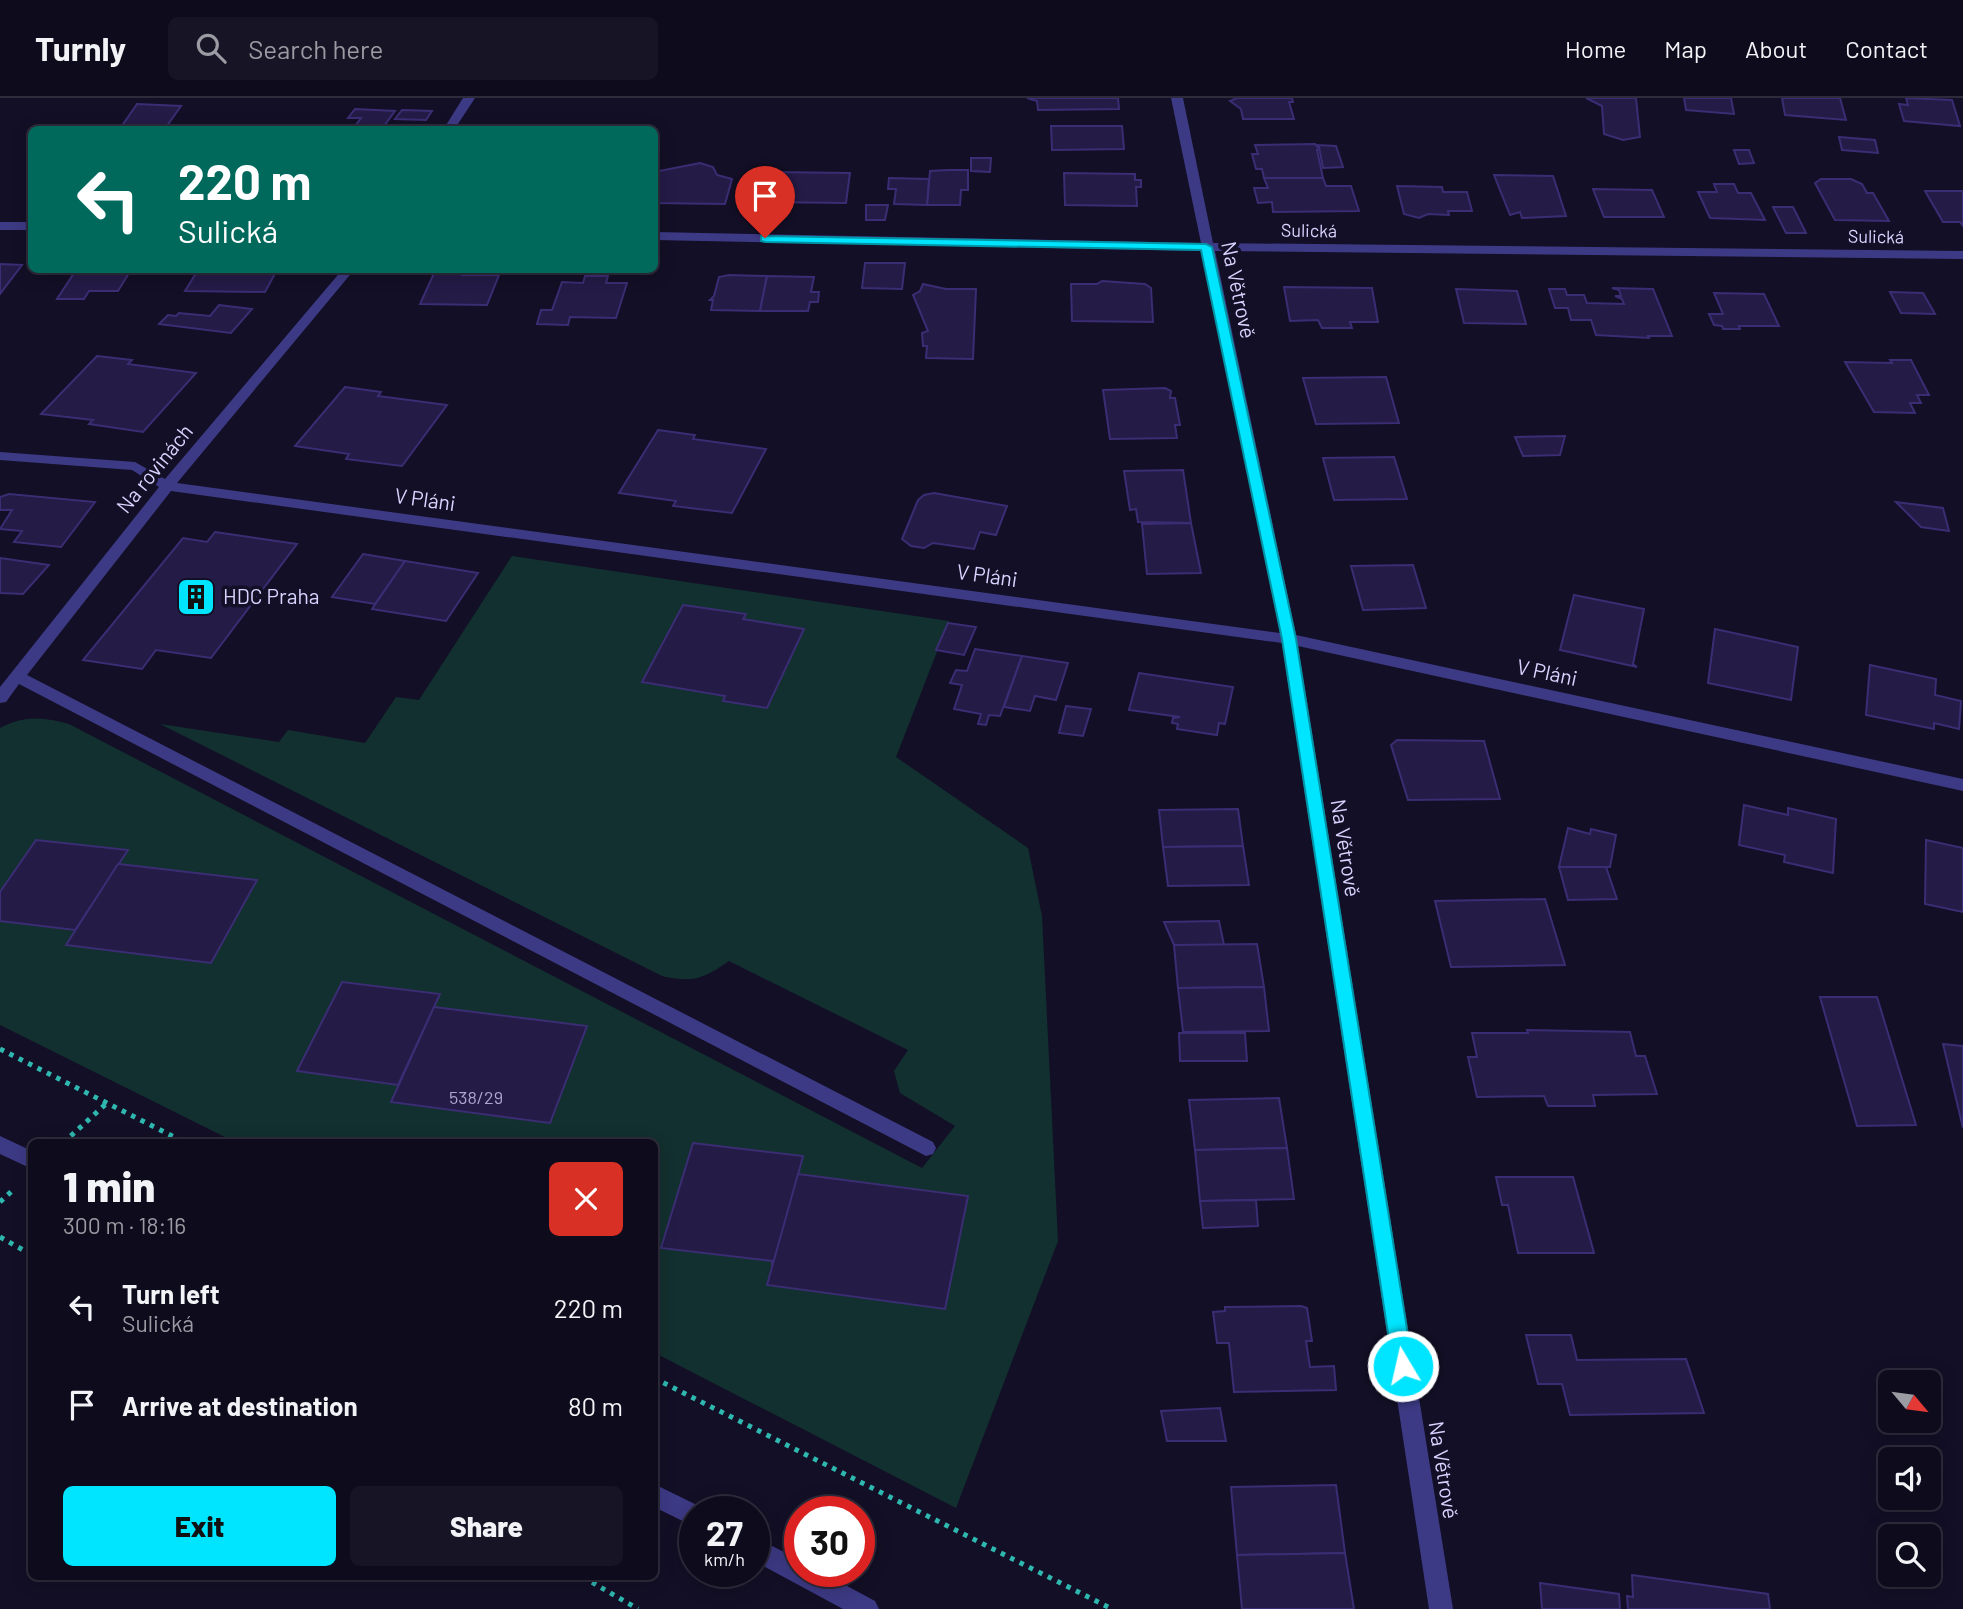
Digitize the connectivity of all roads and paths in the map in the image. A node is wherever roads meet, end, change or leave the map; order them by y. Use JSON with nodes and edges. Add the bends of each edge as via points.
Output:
{"nodes":[{"id":1,"x":469,"y":98,"type":"edge"},
{"id":2,"x":1177,"y":98,"type":"edge"},
{"id":3,"x":451,"y":126,"type":"edge"},
{"id":4,"x":0,"y":226,"type":"edge"},
{"id":5,"x":28,"y":226,"type":"edge"},
{"id":6,"x":658,"y":236,"type":"edge"},
{"id":7,"x":1206,"y":247,"type":"junction"},
{"id":8,"x":1963,"y":255,"type":"edge"},
{"id":9,"x":345,"y":273,"type":"edge"},
{"id":10,"x":0,"y":456,"type":"edge"},
{"id":11,"x":167,"y":486,"type":"junction"},
{"id":12,"x":1289,"y":639,"type":"junction"},
{"id":13,"x":18,"y":677,"type":"junction"},
{"id":14,"x":0,"y":698,"type":"edge"},
{"id":15,"x":1963,"y":785,"type":"edge"},
{"id":16,"x":0,"y":1049,"type":"edge"},
{"id":17,"x":107,"y":1102,"type":"junction"},
{"id":18,"x":67,"y":1139,"type":"edge"},
{"id":19,"x":178,"y":1139,"type":"edge"},
{"id":20,"x":0,"y":1144,"type":"edge"},
{"id":21,"x":926,"y":1148,"type":"dead end"},
{"id":22,"x":28,"y":1158,"type":"edge"},
{"id":23,"x":0,"y":1237,"type":"edge"},
{"id":24,"x":28,"y":1253,"type":"edge"},
{"id":25,"x":658,"y":1380,"type":"edge"},
{"id":26,"x":658,"y":1497,"type":"edge"},
{"id":27,"x":679,"y":1508,"type":"edge"},
{"id":28,"x":770,"y":1557,"type":"edge"},
{"id":29,"x":588,"y":1580,"type":"edge"},
{"id":30,"x":638,"y":1609,"type":"edge"},
{"id":31,"x":867,"y":1609,"type":"edge"},
{"id":32,"x":1112,"y":1609,"type":"edge"},
{"id":33,"x":1441,"y":1609,"type":"edge"}],
"edges":[{"from":1,"to":3,"type":"street"},
{"from":2,"to":7,"type":"street","name":"Na Větrově"},
{"from":4,"to":5,"type":"street"},
{"from":6,"to":7,"type":"street","name":"Sulická"},
{"from":7,"to":8,"type":"street","name":"Sulická"},
{"from":7,"to":12,"type":"street","name":"Na Větrově"},
{"from":9,"to":11,"type":"street","name":"Na rovinách"},
{"from":10,"to":11,"type":"street","name":"V Pláni","via":[[135,466]]},
{"from":11,"to":12,"type":"street","name":"V Pláni"},
{"from":11,"to":13,"type":"street","name":"Na rovinách"},
{"from":12,"to":15,"type":"street","name":"V Pláni"},
{"from":12,"to":33,"type":"street","name":"Na Větrově"},
{"from":13,"to":14,"type":"street","name":"Na rovinách"},
{"from":13,"to":21,"type":"street"},
{"from":16,"to":17,"type":"path"},
{"from":17,"to":18,"type":"path"},
{"from":17,"to":19,"type":"path"},
{"from":20,"to":22,"type":"street"},
{"from":23,"to":24,"type":"path"},
{"from":25,"to":32,"type":"path"},
{"from":26,"to":27,"type":"street"},
{"from":28,"to":31,"type":"street"},
{"from":29,"to":30,"type":"path"}]}
